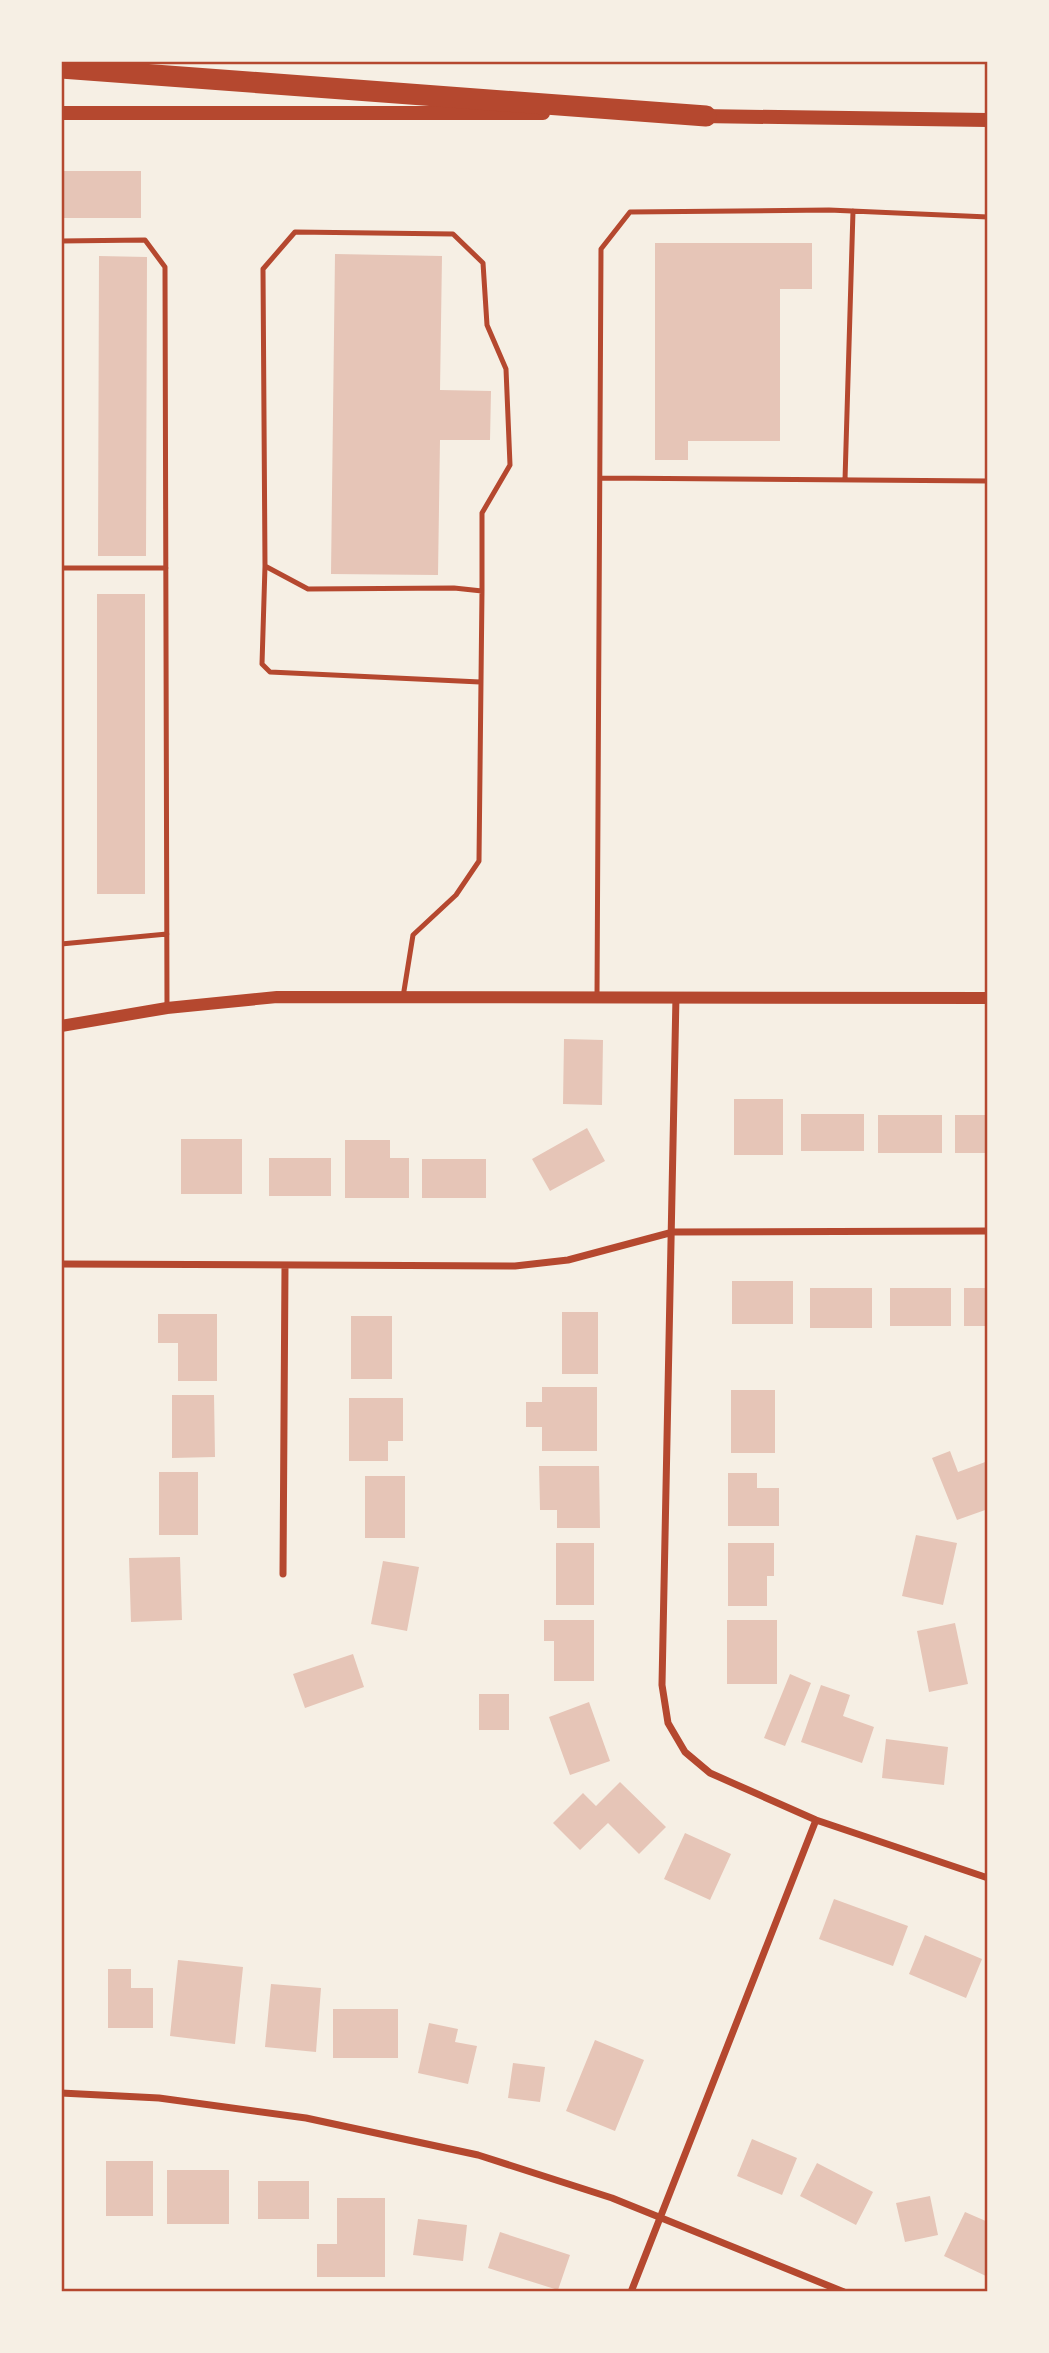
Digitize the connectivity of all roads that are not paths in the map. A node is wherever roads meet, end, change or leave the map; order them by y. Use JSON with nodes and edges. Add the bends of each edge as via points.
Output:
{"nodes":[{"id":1,"x":61,"y":68,"type":"edge"},
{"id":2,"x":61,"y":113,"type":"edge"},
{"id":3,"x":706,"y":116,"type":"junction"},
{"id":4,"x":988,"y":120,"type":"edge"},
{"id":5,"x":853,"y":211,"type":"junction"},
{"id":6,"x":988,"y":217,"type":"edge"},
{"id":7,"x":61,"y":240,"type":"edge"},
{"id":8,"x":601,"y":478,"type":"junction"},
{"id":9,"x":845,"y":480,"type":"junction"},
{"id":10,"x":988,"y":481,"type":"edge"},
{"id":11,"x":265,"y":566,"type":"junction"},
{"id":12,"x":61,"y":568,"type":"edge"},
{"id":13,"x":166,"y":568,"type":"junction"},
{"id":14,"x":482,"y":592,"type":"junction"},
{"id":15,"x":481,"y":682,"type":"junction"},
{"id":16,"x":167,"y":934,"type":"junction"},
{"id":17,"x":61,"y":944,"type":"edge"},
{"id":18,"x":597,"y":996,"type":"junction"},
{"id":19,"x":676,"y":996,"type":"junction"},
{"id":20,"x":403,"y":997,"type":"junction"},
{"id":21,"x":988,"y":998,"type":"edge"},
{"id":22,"x":167,"y":1008,"type":"junction"},
{"id":23,"x":61,"y":1026,"type":"edge"},
{"id":24,"x":988,"y":1231,"type":"edge"},
{"id":25,"x":673,"y":1232,"type":"junction"},
{"id":26,"x":61,"y":1264,"type":"edge"},
{"id":27,"x":285,"y":1266,"type":"junction"},
{"id":28,"x":283,"y":1574,"type":"dead end"},
{"id":29,"x":816,"y":1820,"type":"junction"},
{"id":30,"x":988,"y":1878,"type":"edge"},
{"id":31,"x":61,"y":2093,"type":"edge"},
{"id":32,"x":659,"y":2217,"type":"junction"},
{"id":33,"x":631,"y":2292,"type":"edge"},
{"id":34,"x":844,"y":2292,"type":"edge"}],
"edges":[{"from":1,"to":3,"type":"highway"},
{"from":2,"to":3,"type":"main road"},
{"from":3,"to":4,"type":"main road"},
{"from":5,"to":6,"type":"lane"},
{"from":5,"to":8,"type":"lane","via":[[630,212],[601,249]]},
{"from":5,"to":9,"type":"lane"},
{"from":7,"to":13,"type":"lane","via":[[145,240],[165,267]]},
{"from":8,"to":9,"type":"lane"},
{"from":8,"to":18,"type":"lane"},
{"from":9,"to":10,"type":"lane"},
{"from":11,"to":14,"type":"lane","via":[[308,589],[454,588]]},
{"from":11,"to":14,"type":"lane","via":[[263,269],[295,232],[453,234],[483,263],[487,325],[506,369],[509,465],[482,513]]},
{"from":11,"to":15,"type":"lane","via":[[262,664],[270,672]]},
{"from":12,"to":13,"type":"lane"},
{"from":13,"to":16,"type":"lane"},
{"from":14,"to":15,"type":"lane"},
{"from":15,"to":20,"type":"lane","via":[[479,861],[456,895],[413,935]]},
{"from":16,"to":17,"type":"lane"},
{"from":16,"to":22,"type":"lane"},
{"from":18,"to":19,"type":"street"},
{"from":18,"to":20,"type":"street"},
{"from":19,"to":21,"type":"street"},
{"from":19,"to":25,"type":"street"},
{"from":20,"to":22,"type":"street","via":[[277,997]]},
{"from":22,"to":23,"type":"street"},
{"from":24,"to":25,"type":"street"},
{"from":25,"to":27,"type":"street","via":[[568,1260],[515,1266]]},
{"from":25,"to":29,"type":"street","via":[[662,1685],[668,1723],[685,1752],[710,1773]]},
{"from":26,"to":27,"type":"street"},
{"from":27,"to":28,"type":"street"},
{"from":29,"to":30,"type":"street"},
{"from":29,"to":32,"type":"street"},
{"from":31,"to":32,"type":"street","via":[[159,2098],[306,2118],[478,2155]]},
{"from":32,"to":33,"type":"street"},
{"from":32,"to":34,"type":"street"}]}
